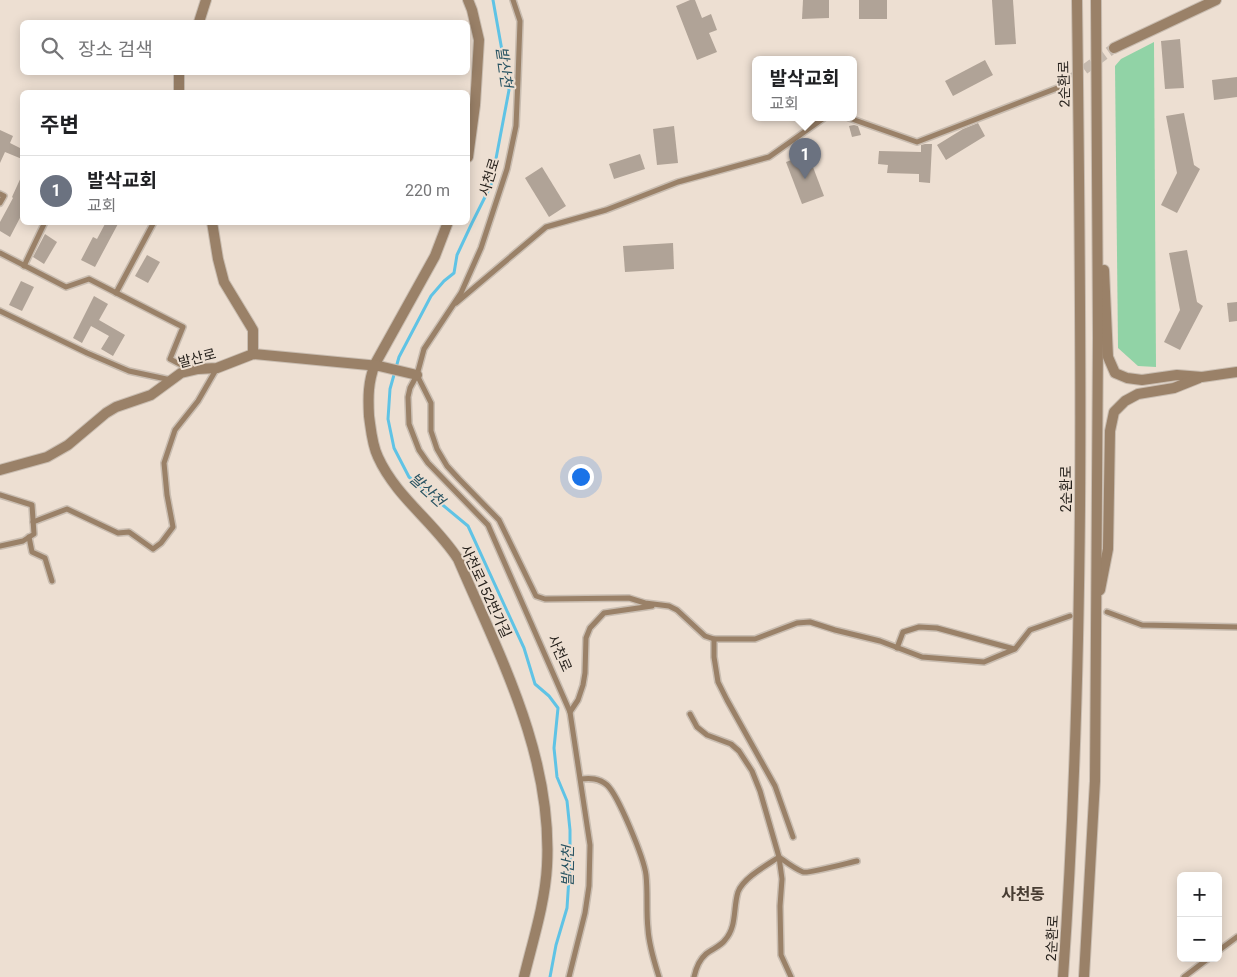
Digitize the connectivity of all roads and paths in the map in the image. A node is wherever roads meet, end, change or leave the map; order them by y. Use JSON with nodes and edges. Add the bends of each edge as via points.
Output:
{"nodes":[{"id":1,"x":206,"y":0,"type":"edge"},
{"id":2,"x":468,"y":0,"type":"edge"},
{"id":3,"x":513,"y":0,"type":"edge"},
{"id":4,"x":1077,"y":0,"type":"edge"},
{"id":5,"x":1096,"y":0,"type":"edge"},
{"id":6,"x":1216,"y":0,"type":"edge"},
{"id":7,"x":200,"y":20,"type":"edge"},
{"id":8,"x":1114,"y":48,"type":"tunnel mouth"},
{"id":9,"x":179,"y":75,"type":"edge"},
{"id":10,"x":1060,"y":87,"type":"tunnel mouth"},
{"id":11,"x":179,"y":90,"type":"edge"},
{"id":12,"x":820,"y":121,"type":"edge"},
{"id":13,"x":857,"y":121,"type":"edge"},
{"id":14,"x":470,"y":142,"type":"edge"},
{"id":15,"x":1097,"y":177,"type":"junction"},
{"id":16,"x":0,"y":194,"type":"edge"},
{"id":17,"x":0,"y":203,"type":"edge"},
{"id":18,"x":44,"y":225,"type":"edge"},
{"id":19,"x":152,"y":225,"type":"edge"},
{"id":20,"x":212,"y":225,"type":"edge"},
{"id":21,"x":447,"y":225,"type":"edge"},
{"id":22,"x":0,"y":254,"type":"edge"},
{"id":23,"x":24,"y":266,"type":"junction"},
{"id":24,"x":116,"y":293,"type":"junction"},
{"id":25,"x":450,"y":308,"type":"junction"},
{"id":26,"x":0,"y":311,"type":"edge"},
{"id":27,"x":253,"y":354,"type":"junction"},
{"id":28,"x":377,"y":366,"type":"junction"},
{"id":29,"x":216,"y":368,"type":"junction"},
{"id":30,"x":192,"y":370,"type":"junction"},
{"id":31,"x":1237,"y":372,"type":"edge"},
{"id":32,"x":414,"y":374,"type":"junction"},
{"id":33,"x":1202,"y":377,"type":"junction"},
{"id":34,"x":171,"y":380,"type":"junction"},
{"id":35,"x":0,"y":470,"type":"edge"},
{"id":36,"x":0,"y":495,"type":"edge"},
{"id":37,"x":33,"y":522,"type":"junction"},
{"id":38,"x":29,"y":537,"type":"junction"},
{"id":39,"x":0,"y":546,"type":"edge"},
{"id":40,"x":52,"y":581,"type":"dead end"},
{"id":41,"x":658,"y":605,"type":"junction"},
{"id":42,"x":1107,"y":612,"type":"dead end"},
{"id":43,"x":1070,"y":616,"type":"dead end"},
{"id":44,"x":1095,"y":616,"type":"junction"},
{"id":45,"x":1237,"y":627,"type":"edge"},
{"id":46,"x":714,"y":639,"type":"junction"},
{"id":47,"x":897,"y":648,"type":"junction"},
{"id":48,"x":1014,"y":649,"type":"junction"},
{"id":49,"x":570,"y":712,"type":"junction"},
{"id":50,"x":690,"y":714,"type":"dead end"},
{"id":51,"x":581,"y":779,"type":"junction"},
{"id":52,"x":792,"y":838,"type":"dead end"},
{"id":53,"x":779,"y":857,"type":"junction"},
{"id":54,"x":857,"y":861,"type":"dead end"},
{"id":55,"x":1237,"y":937,"type":"edge"},
{"id":56,"x":1222,"y":949,"type":"edge"},
{"id":57,"x":1204,"y":962,"type":"edge"},
{"id":58,"x":524,"y":977,"type":"edge"},
{"id":59,"x":569,"y":977,"type":"edge"},
{"id":60,"x":659,"y":977,"type":"edge"},
{"id":61,"x":694,"y":977,"type":"edge"},
{"id":62,"x":791,"y":977,"type":"edge"},
{"id":63,"x":1063,"y":977,"type":"edge"},
{"id":64,"x":1084,"y":977,"type":"edge"},
{"id":65,"x":1184,"y":977,"type":"edge"}],
"edges":[{"from":1,"to":7,"type":"street"},
{"from":2,"to":14,"type":"street","via":[[480,40]]},
{"from":3,"to":25,"type":"lane","name":"사천로","via":[[520,21],[516,126],[507,169],[481,248],[461,293]]},
{"from":4,"to":63,"type":"street","name":"2순환로","via":[[1079,571],[1074,784]]},
{"from":5,"to":15,"type":"street"},
{"from":6,"to":8,"type":"street"},
{"from":9,"to":11,"type":"street"},
{"from":10,"to":13,"type":"lane","via":[[917,142]]},
{"from":12,"to":25,"type":"lane","via":[[770,157],[678,182],[606,210],[546,228]]},
{"from":15,"to":33,"type":"street","via":[[1108,357],[1114,373],[1142,380],[1176,375]]},
{"from":15,"to":44,"type":"street"},
{"from":16,"to":17,"type":"lane","via":[[4,196]]},
{"from":18,"to":23,"type":"lane"},
{"from":19,"to":24,"type":"lane"},
{"from":20,"to":27,"type":"street","via":[[224,282],[253,330]]},
{"from":21,"to":28,"type":"street","name":"사천로152번가길","via":[[435,256]]},
{"from":22,"to":23,"type":"lane"},
{"from":23,"to":24,"type":"lane","via":[[66,288],[89,279]]},
{"from":24,"to":30,"type":"lane","via":[[183,327],[170,359]]},
{"from":25,"to":32,"type":"lane","name":"사천로","via":[[424,348]]},
{"from":26,"to":34,"type":"lane","via":[[129,371]]},
{"from":27,"to":28,"type":"street"},
{"from":27,"to":29,"type":"street","name":"발산로"},
{"from":28,"to":32,"type":"street"},
{"from":28,"to":58,"type":"street","name":"사천로152번가길","via":[[370,378],[369,409],[377,456],[394,484],[448,542],[458,559],[531,735],[546,811],[548,843],[544,895]]},
{"from":29,"to":30,"type":"street","name":"발산로"},
{"from":29,"to":37,"type":"lane","via":[[198,401],[175,430],[164,463],[173,527],[161,543],[153,549],[129,532],[118,533],[66,509]]},
{"from":30,"to":34,"type":"street","name":"발산로"},
{"from":31,"to":33,"type":"street"},
{"from":32,"to":41,"type":"lane","via":[[431,403],[431,431],[437,449],[447,466],[499,520],[536,596],[545,599],[629,598]]},
{"from":32,"to":49,"type":"lane","name":"사천로","via":[[408,397],[409,424],[419,450],[488,525]]},
{"from":33,"to":44,"type":"street","via":[[1174,388],[1138,394],[1124,401],[1114,412],[1110,431],[1108,548]]},
{"from":34,"to":35,"type":"street","name":"발산로","via":[[151,396],[106,413],[68,445],[47,457]]},
{"from":36,"to":37,"type":"lane","via":[[32,505]]},
{"from":37,"to":38,"type":"lane","via":[[34,534]]},
{"from":38,"to":39,"type":"lane"},
{"from":38,"to":40,"type":"lane","via":[[32,552],[45,558]]},
{"from":41,"to":46,"type":"lane","via":[[678,610],[704,636]]},
{"from":41,"to":49,"type":"lane","via":[[604,614],[590,628],[586,638],[583,685]]},
{"from":42,"to":45,"type":"lane","via":[[1142,625]]},
{"from":43,"to":48,"type":"lane","via":[[1030,630]]},
{"from":44,"to":64,"type":"street","via":[[1094,781]]},
{"from":46,"to":47,"type":"lane","via":[[755,639],[797,623],[810,622]]},
{"from":46,"to":52,"type":"lane","via":[[718,682],[775,786]]},
{"from":47,"to":48,"type":"lane","via":[[922,657],[984,662]]},
{"from":47,"to":48,"type":"lane","via":[[902,632],[919,627],[938,628]]},
{"from":49,"to":51,"type":"lane","name":"사천로"},
{"from":50,"to":53,"type":"lane","via":[[697,727],[707,735],[731,744],[739,751],[752,771],[767,810]]},
{"from":51,"to":59,"type":"lane","name":"사천로","via":[[590,845],[589,886]]},
{"from":51,"to":60,"type":"lane","via":[[600,780],[607,785],[640,852],[646,874],[649,941]]},
{"from":53,"to":54,"type":"lane","via":[[803,872]]},
{"from":53,"to":61,"type":"lane","via":[[758,871],[739,891],[731,930],[725,941],[706,954],[696,967]]},
{"from":53,"to":62,"type":"lane","via":[[782,879],[781,955]]},
{"from":55,"to":56,"type":"lane"},
{"from":57,"to":65,"type":"lane"}]}
